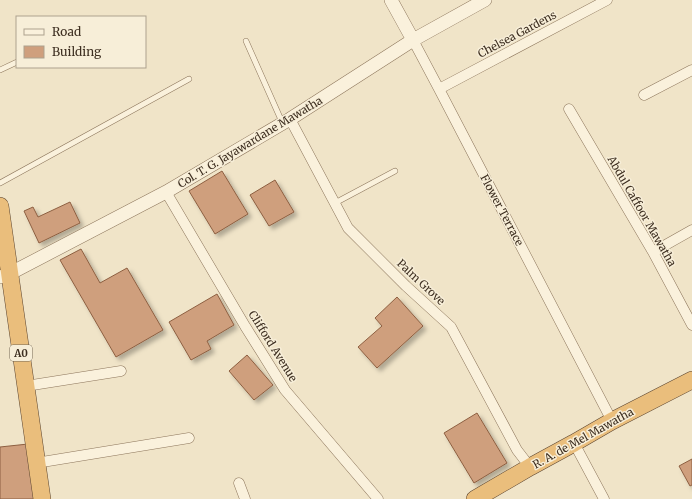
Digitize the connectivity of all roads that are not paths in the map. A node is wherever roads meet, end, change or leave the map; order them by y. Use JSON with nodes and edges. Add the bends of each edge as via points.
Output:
{"nodes":[{"id":1,"x":391,"y":0,"type":"edge"},
{"id":2,"x":485,"y":0,"type":"edge"},
{"id":3,"x":607,"y":0,"type":"edge"},
{"id":4,"x":413,"y":40,"type":"junction"},
{"id":5,"x":246,"y":41,"type":"dead end"},
{"id":6,"x":16,"y":62,"type":"edge"},
{"id":7,"x":0,"y":70,"type":"edge"},
{"id":8,"x":692,"y":70,"type":"edge"},
{"id":9,"x":189,"y":79,"type":"dead end"},
{"id":10,"x":439,"y":89,"type":"junction"},
{"id":11,"x":644,"y":94,"type":"dead end"},
{"id":12,"x":570,"y":109,"type":"dead end"},
{"id":13,"x":286,"y":121,"type":"junction"},
{"id":14,"x":395,"y":172,"type":"dead end"},
{"id":15,"x":0,"y":183,"type":"edge"},
{"id":16,"x":166,"y":192,"type":"junction"},
{"id":17,"x":335,"y":203,"type":"junction"},
{"id":18,"x":0,"y":206,"type":"edge"},
{"id":19,"x":692,"y":230,"type":"edge"},
{"id":20,"x":653,"y":252,"type":"junction"},
{"id":21,"x":5,"y":275,"type":"edge"},
{"id":22,"x":692,"y":325,"type":"edge"},
{"id":23,"x":121,"y":371,"type":"dead end"},
{"id":24,"x":692,"y":380,"type":"edge"},
{"id":25,"x":26,"y":386,"type":"junction"},
{"id":26,"x":612,"y":421,"type":"junction"},
{"id":27,"x":189,"y":438,"type":"dead end"},
{"id":28,"x":574,"y":443,"type":"junction"},
{"id":29,"x":36,"y":463,"type":"junction"},
{"id":30,"x":530,"y":466,"type":"junction"},
{"id":31,"x":239,"y":483,"type":"dead end"},
{"id":32,"x":42,"y":499,"type":"edge"},
{"id":33,"x":244,"y":499,"type":"edge"},
{"id":34,"x":378,"y":499,"type":"edge"},
{"id":35,"x":475,"y":499,"type":"edge"},
{"id":36,"x":604,"y":499,"type":"edge"}],
"edges":[{"from":1,"to":4,"type":"street","name":"Flower Terrace"},
{"from":2,"to":4,"type":"street","name":"Col. T. G. Jayawardane Mawatha"},
{"from":3,"to":10,"type":"street","name":"Chelsea Gardens"},
{"from":4,"to":10,"type":"street","name":"Flower Terrace"},
{"from":4,"to":13,"type":"street","name":"Col. T. G. Jayawardane Mawatha"},
{"from":5,"to":13,"type":"lane"},
{"from":6,"to":7,"type":"lane"},
{"from":8,"to":11,"type":"street"},
{"from":9,"to":15,"type":"lane"},
{"from":10,"to":26,"type":"street","name":"Flower Terrace"},
{"from":12,"to":20,"type":"street","name":"Abdul Caffoor Mawatha"},
{"from":13,"to":16,"type":"street","name":"Col. T. G. Jayawardane Mawatha"},
{"from":13,"to":17,"type":"street","name":"Palm Grove"},
{"from":14,"to":17,"type":"lane"},
{"from":16,"to":21,"type":"street","name":"Col. T. G. Jayawardane Mawatha"},
{"from":16,"to":34,"type":"street","name":"Clifford Avenue","via":[[285,390]]},
{"from":17,"to":30,"type":"street","name":"Palm Grove","via":[[348,228],[451,327],[517,450]]},
{"from":18,"to":21,"type":"highway","number":"A0"},
{"from":19,"to":20,"type":"street"},
{"from":20,"to":22,"type":"street","name":"Abdul Caffoor Mawatha"},
{"from":21,"to":25,"type":"highway","number":"A0"},
{"from":23,"to":25,"type":"street"},
{"from":24,"to":26,"type":"highway","name":"R. A. de Mel Mawatha"},
{"from":25,"to":29,"type":"highway","number":"A0"},
{"from":26,"to":28,"type":"highway","name":"R. A. de Mel Mawatha"},
{"from":27,"to":29,"type":"street"},
{"from":28,"to":30,"type":"highway","name":"R. A. de Mel Mawatha"},
{"from":28,"to":36,"type":"street"},
{"from":29,"to":32,"type":"highway","number":"A0"},
{"from":30,"to":35,"type":"highway","name":"R. A. de Mel Mawatha"},
{"from":31,"to":33,"type":"street"}]}
